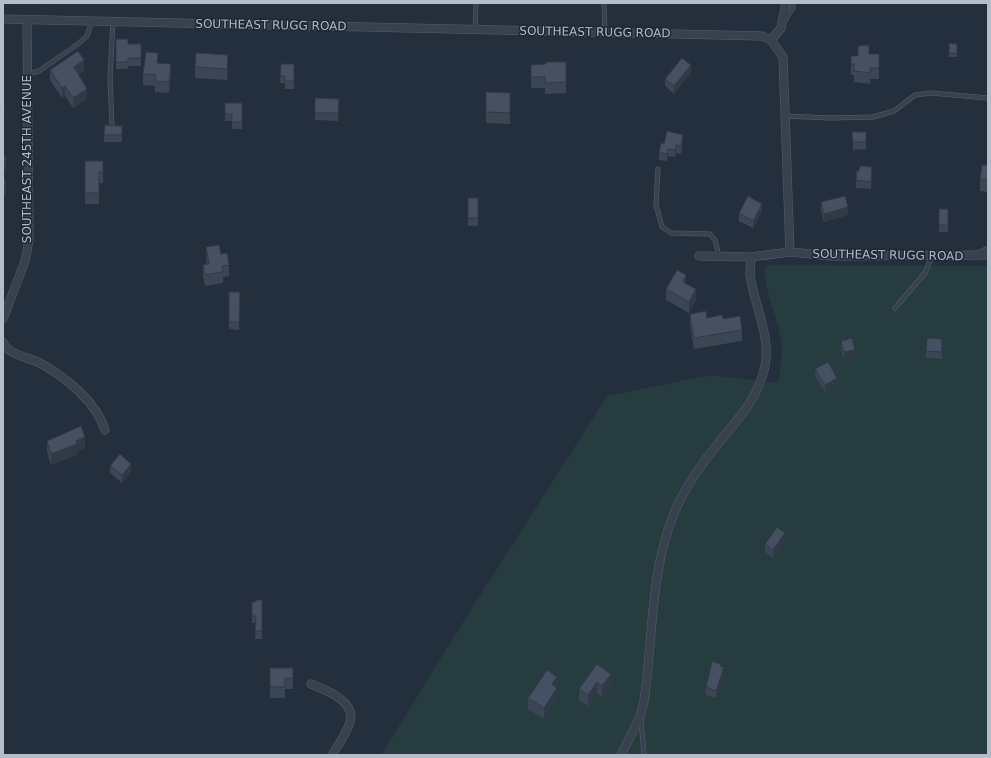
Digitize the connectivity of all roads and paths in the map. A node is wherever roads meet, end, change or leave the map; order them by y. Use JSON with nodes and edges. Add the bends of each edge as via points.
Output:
{"nodes":[{"id":1,"x":476,"y":3,"type":"edge"},
{"id":2,"x":604,"y":3,"type":"edge"},
{"id":3,"x":786,"y":3,"type":"edge"},
{"id":4,"x":793,"y":3,"type":"edge"},
{"id":5,"x":3,"y":19,"type":"edge"},
{"id":6,"x":27,"y":20,"type":"junction"},
{"id":7,"x":92,"y":21,"type":"junction"},
{"id":8,"x":113,"y":21,"type":"junction"},
{"id":9,"x":781,"y":28,"type":"junction"},
{"id":10,"x":475,"y":29,"type":"junction"},
{"id":11,"x":605,"y":32,"type":"junction"},
{"id":12,"x":772,"y":40,"type":"junction"},
{"id":13,"x":27,"y":74,"type":"junction"},
{"id":14,"x":988,"y":98,"type":"edge"},
{"id":15,"x":785,"y":116,"type":"junction"},
{"id":16,"x":112,"y":127,"type":"edge"},
{"id":17,"x":658,"y":169,"type":"dead end"},
{"id":18,"x":988,"y":248,"type":"edge"},
{"id":19,"x":790,"y":252,"type":"junction"},
{"id":20,"x":988,"y":255,"type":"edge"},
{"id":21,"x":699,"y":256,"type":"dead end"},
{"id":22,"x":719,"y":256,"type":"junction"},
{"id":23,"x":932,"y":256,"type":"junction"},
{"id":24,"x":971,"y":256,"type":"junction"},
{"id":25,"x":751,"y":257,"type":"junction"},
{"id":26,"x":895,"y":308,"type":"dead end"},
{"id":27,"x":3,"y":319,"type":"edge"},
{"id":28,"x":3,"y":342,"type":"edge"},
{"id":29,"x":105,"y":430,"type":"dead end"},
{"id":30,"x":311,"y":684,"type":"dead end"},
{"id":31,"x":640,"y":717,"type":"junction"},
{"id":32,"x":332,"y":755,"type":"edge"},
{"id":33,"x":621,"y":755,"type":"edge"},
{"id":34,"x":644,"y":755,"type":"edge"}],
"edges":[{"from":1,"to":10,"type":"lane"},
{"from":2,"to":11,"type":"lane"},
{"from":3,"to":9,"type":"street"},
{"from":4,"to":9,"type":"lane","via":[[793,8]]},
{"from":5,"to":6,"type":"street","name":"SOUTHEAST RUGG ROAD"},
{"from":6,"to":7,"type":"street","name":"SOUTHEAST RUGG ROAD"},
{"from":6,"to":13,"type":"street","name":"SOUTHEAST 245TH AVENUE"},
{"from":7,"to":8,"type":"street","name":"SOUTHEAST RUGG ROAD"},
{"from":7,"to":13,"type":"lane","via":[[87,36],[78,44],[39,71]]},
{"from":8,"to":10,"type":"street","name":"SOUTHEAST RUGG ROAD"},
{"from":8,"to":16,"type":"lane","via":[[110,77]]},
{"from":9,"to":12,"type":"street"},
{"from":10,"to":11,"type":"street","name":"SOUTHEAST RUGG ROAD"},
{"from":11,"to":12,"type":"street","name":"SOUTHEAST RUGG ROAD","via":[[748,34]]},
{"from":12,"to":15,"type":"street","via":[[783,57]]},
{"from":13,"to":27,"type":"street","name":"SOUTHEAST 245TH AVENUE","via":[[29,240],[25,261]]},
{"from":14,"to":15,"type":"lane","via":[[931,93],[915,95],[894,111],[873,117]]},
{"from":15,"to":19,"type":"street"},
{"from":17,"to":22,"type":"lane","via":[[656,205],[662,227],[671,233],[710,234],[715,240]]},
{"from":18,"to":24,"type":"lane"},
{"from":19,"to":23,"type":"street","name":"SOUTHEAST RUGG ROAD","via":[[832,256]]},
{"from":19,"to":25,"type":"street","name":"SOUTHEAST RUGG ROAD"},
{"from":20,"to":24,"type":"street","name":"SOUTHEAST RUGG ROAD"},
{"from":21,"to":22,"type":"street","name":"SOUTHEAST RUGG ROAD"},
{"from":22,"to":25,"type":"street","name":"SOUTHEAST RUGG ROAD"},
{"from":23,"to":24,"type":"street","name":"SOUTHEAST RUGG ROAD"},
{"from":23,"to":26,"type":"lane","via":[[925,273]]},
{"from":25,"to":31,"type":"street","via":[[750,274],[766,344],[766,366],[760,386],[750,403],[690,483],[672,517],[659,566],[647,680]]},
{"from":28,"to":29,"type":"street","via":[[10,350],[66,380],[102,419]]},
{"from":30,"to":32,"type":"street","via":[[337,696],[348,706],[351,715],[350,722]]},
{"from":31,"to":33,"type":"street"},
{"from":31,"to":34,"type":"lane"}]}
